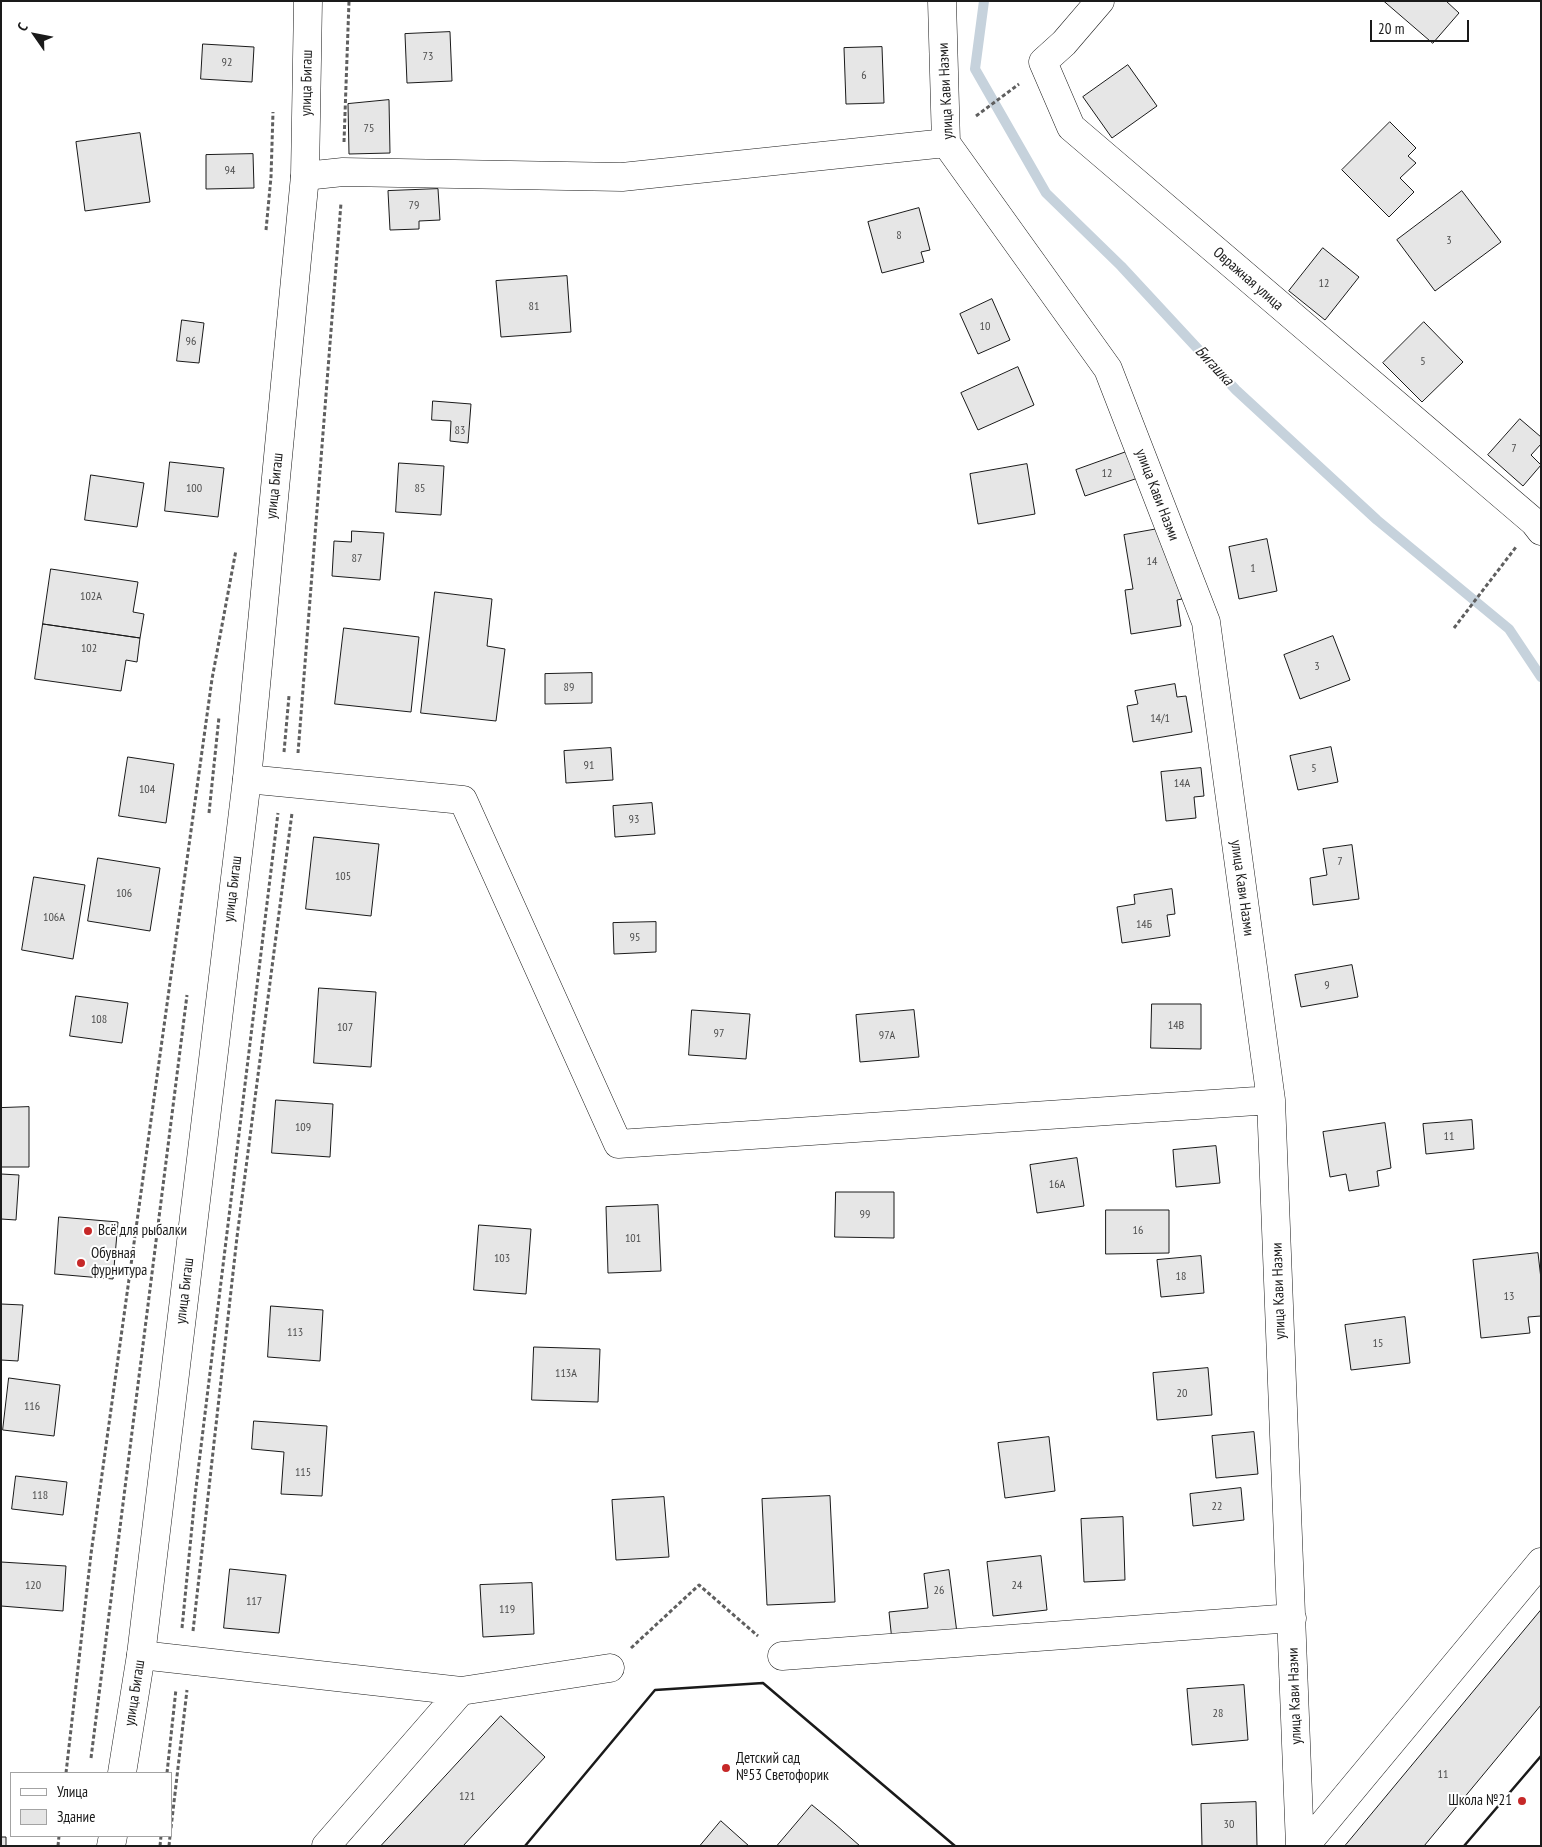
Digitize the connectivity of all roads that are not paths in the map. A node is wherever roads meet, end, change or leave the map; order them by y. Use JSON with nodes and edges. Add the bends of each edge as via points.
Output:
{"nodes":[{"id":1,"x":308,"y":1,"type":"edge"},
{"id":2,"x":942,"y":1,"type":"edge"},
{"id":3,"x":1100,"y":1,"type":"edge"},
{"id":4,"x":946,"y":143,"type":"junction"},
{"id":5,"x":305,"y":176,"type":"junction"},
{"id":6,"x":1538,"y":527,"type":"edge"},
{"id":7,"x":247,"y":778,"type":"junction"},
{"id":8,"x":1271,"y":1100,"type":"junction"},
{"id":9,"x":1541,"y":1562,"type":"edge"},
{"id":10,"x":1292,"y":1618,"type":"junction"},
{"id":11,"x":140,"y":1655,"type":"junction"},
{"id":12,"x":782,"y":1656,"type":"road end"},
{"id":13,"x":610,"y":1668,"type":"road end"},
{"id":14,"x":461,"y":1691,"type":"junction"},
{"id":15,"x":122,"y":1772,"type":"edge"},
{"id":16,"x":326,"y":1846,"type":"edge"},
{"id":17,"x":1300,"y":1846,"type":"edge"},
{"id":18,"x":1305,"y":1846,"type":"edge"}],
"edges":[{"from":1,"to":5,"type":"street","name":"улица Бигаш"},
{"from":2,"to":4,"type":"street","name":"улица Кави Назми"},
{"from":3,"to":6,"type":"street","name":"Овражная улица","via":[[1043,62],[1070,127]]},
{"from":4,"to":5,"type":"street","via":[[622,176],[343,172]]},
{"from":4,"to":8,"type":"street","name":"улица Кави Назми","via":[[1108,369],[1206,622]]},
{"from":5,"to":7,"type":"street","name":"улица Бигаш"},
{"from":7,"to":8,"type":"street","via":[[463,800],[618,1144]]},
{"from":7,"to":11,"type":"street","name":"улица Бигаш"},
{"from":8,"to":10,"type":"street","name":"улица Кави Назми"},
{"from":9,"to":18,"type":"street"},
{"from":10,"to":12,"type":"street"},
{"from":10,"to":17,"type":"street","name":"улица Кави Назми"},
{"from":11,"to":14,"type":"street"},
{"from":11,"to":15,"type":"street","name":"улица Бигаш"},
{"from":13,"to":14,"type":"street"},
{"from":14,"to":16,"type":"street"}]}
